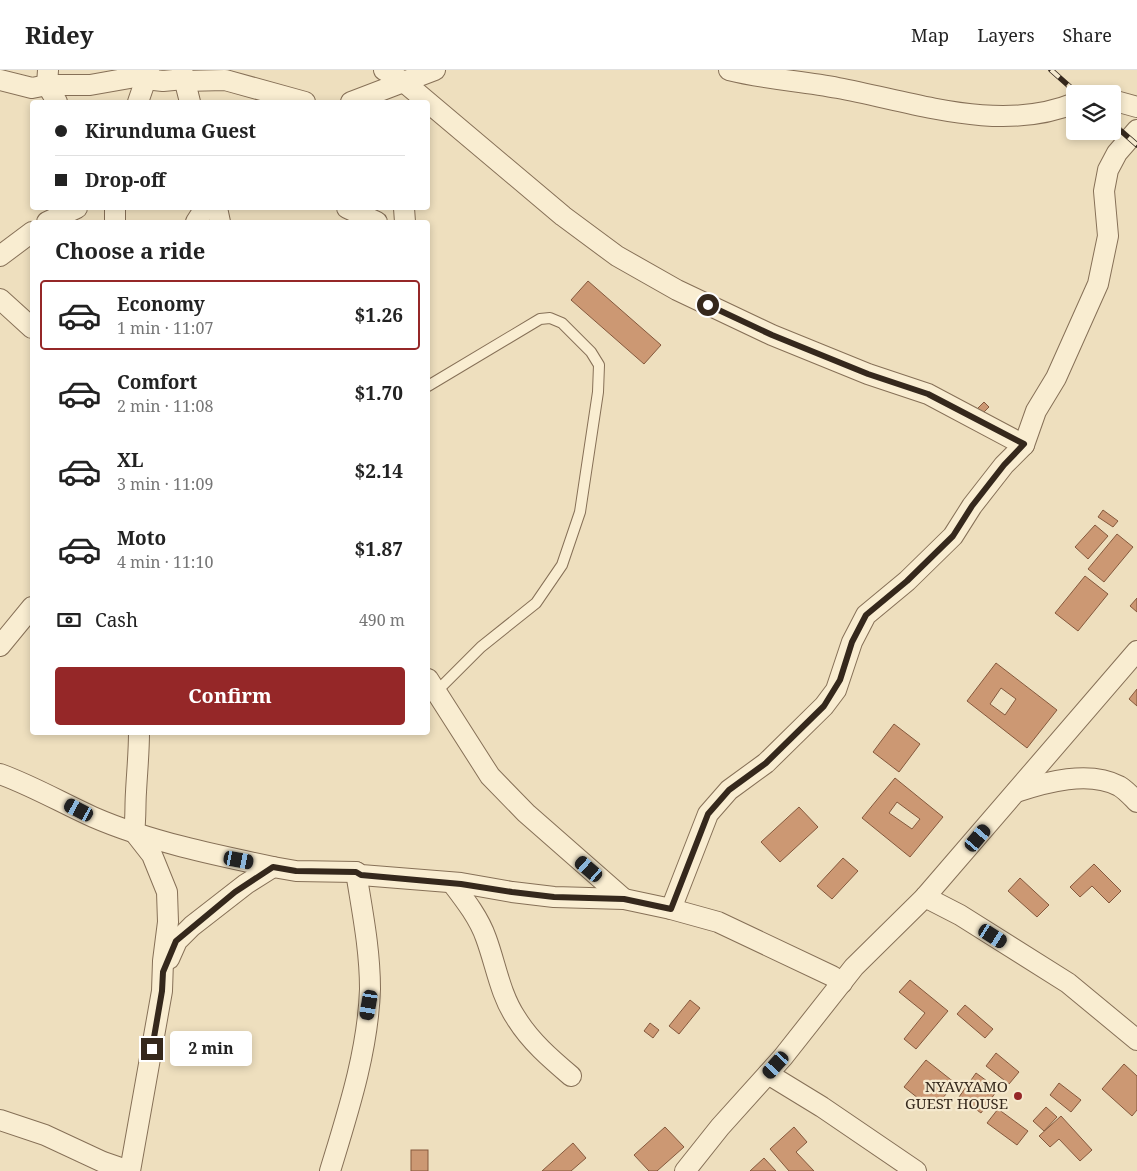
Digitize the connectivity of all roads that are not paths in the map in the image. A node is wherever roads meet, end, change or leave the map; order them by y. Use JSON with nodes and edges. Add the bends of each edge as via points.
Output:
{"nodes":[{"id":1,"x":380,"y":70,"type":"edge"},
{"id":2,"x":384,"y":70,"type":"edge"},
{"id":3,"x":435,"y":70,"type":"edge"},
{"id":4,"x":728,"y":70,"type":"edge"},
{"id":5,"x":147,"y":75,"type":"edge"},
{"id":6,"x":183,"y":77,"type":"edge"},
{"id":7,"x":47,"y":78,"type":"edge"},
{"id":8,"x":0,"y":80,"type":"edge"},
{"id":9,"x":404,"y":82,"type":"junction"},
{"id":10,"x":385,"y":96,"type":"edge"},
{"id":11,"x":56,"y":100,"type":"edge"},
{"id":12,"x":139,"y":100,"type":"edge"},
{"id":13,"x":189,"y":100,"type":"edge"},
{"id":14,"x":298,"y":100,"type":"edge"},
{"id":15,"x":362,"y":100,"type":"edge"},
{"id":16,"x":425,"y":100,"type":"edge"},
{"id":17,"x":1121,"y":103,"type":"edge"},
{"id":18,"x":430,"y":104,"type":"edge"},
{"id":19,"x":1066,"y":107,"type":"edge"},
{"id":20,"x":1137,"y":108,"type":"edge"},
{"id":21,"x":1137,"y":130,"type":"edge"},
{"id":22,"x":73,"y":210,"type":"edge"},
{"id":23,"x":351,"y":210,"type":"edge"},
{"id":24,"x":51,"y":220,"type":"edge"},
{"id":25,"x":373,"y":220,"type":"edge"},
{"id":26,"x":30,"y":234,"type":"edge"},
{"id":27,"x":0,"y":256,"type":"edge"},
{"id":28,"x":0,"y":299,"type":"edge"},
{"id":29,"x":30,"y":326,"type":"edge"},
{"id":30,"x":430,"y":385,"type":"edge"},
{"id":31,"x":1024,"y":444,"type":"junction"},
{"id":32,"x":30,"y":609,"type":"edge"},
{"id":33,"x":0,"y":646,"type":"edge"},
{"id":34,"x":1137,"y":651,"type":"edge"},
{"id":35,"x":432,"y":685,"type":"edge"},
{"id":36,"x":139,"y":735,"type":"edge"},
{"id":37,"x":0,"y":774,"type":"edge"},
{"id":38,"x":1016,"y":792,"type":"junction"},
{"id":39,"x":1137,"y":802,"type":"edge"},
{"id":40,"x":134,"y":832,"type":"junction"},
{"id":41,"x":273,"y":867,"type":"junction"},
{"id":42,"x":356,"y":872,"type":"junction"},
{"id":43,"x":452,"y":883,"type":"junction"},
{"id":44,"x":925,"y":897,"type":"junction"},
{"id":45,"x":624,"y":899,"type":"junction"},
{"id":46,"x":671,"y":909,"type":"junction"},
{"id":47,"x":163,"y":972,"type":"junction"},
{"id":48,"x":842,"y":983,"type":"junction"},
{"id":49,"x":1137,"y":1040,"type":"edge"},
{"id":50,"x":768,"y":1074,"type":"junction"},
{"id":51,"x":571,"y":1076,"type":"dead end"},
{"id":52,"x":0,"y":1120,"type":"edge"},
{"id":53,"x":129,"y":1171,"type":"edge"},
{"id":54,"x":330,"y":1171,"type":"edge"},
{"id":55,"x":685,"y":1171,"type":"edge"},
{"id":56,"x":916,"y":1171,"type":"edge"}],
"edges":[{"from":1,"to":10,"type":"street"},
{"from":2,"to":9,"type":"street"},
{"from":3,"to":9,"type":"street"},
{"from":4,"to":19,"type":"street","via":[[968,113],[1022,115]]},
{"from":5,"to":6,"type":"street","via":[[163,81]]},
{"from":5,"to":7,"type":"street","via":[[90,85]]},
{"from":5,"to":12,"type":"street"},
{"from":6,"to":13,"type":"street"},
{"from":6,"to":14,"type":"street","via":[[225,80]]},
{"from":7,"to":8,"type":"street","via":[[32,88]]},
{"from":7,"to":11,"type":"street"},
{"from":9,"to":10,"type":"street"},
{"from":9,"to":16,"type":"street"},
{"from":10,"to":15,"type":"street"},
{"from":17,"to":20,"type":"street"},
{"from":18,"to":31,"type":"street","via":[[563,216],[617,256],[677,290],[772,335],[868,374],[928,394]]},
{"from":21,"to":31,"type":"street","via":[[1117,153],[1108,170],[1104,191],[1108,236],[1098,284],[1056,378],[1036,411]]},
{"from":22,"to":24,"type":"street"},
{"from":23,"to":25,"type":"street"},
{"from":26,"to":27,"type":"street"},
{"from":28,"to":29,"type":"street"},
{"from":30,"to":35,"type":"lane","via":[[540,319],[550,318],[562,323],[591,352],[599,365],[580,512],[562,565],[536,603]]},
{"from":31,"to":46,"type":"street","via":[[972,506],[953,536],[866,615],[852,642],[840,680],[824,706],[766,763],[729,790],[708,814]]},
{"from":32,"to":33,"type":"street"},
{"from":34,"to":38,"type":"street"},
{"from":35,"to":45,"type":"street","via":[[490,776],[526,813]]},
{"from":36,"to":40,"type":"street"},
{"from":37,"to":40,"type":"street","via":[[93,817]]},
{"from":38,"to":39,"type":"street","via":[[1065,778],[1102,781],[1120,786]]},
{"from":38,"to":44,"type":"street"},
{"from":40,"to":41,"type":"street"},
{"from":40,"to":47,"type":"street","via":[[152,855],[167,892]]},
{"from":41,"to":42,"type":"street","via":[[296,871]]},
{"from":41,"to":47,"type":"street","via":[[231,895],[176,941]]},
{"from":42,"to":43,"type":"street"},
{"from":42,"to":54,"type":"street","via":[[368,955],[369,1005],[357,1080]]},
{"from":43,"to":45,"type":"street","via":[[554,897]]},
{"from":43,"to":51,"type":"street","via":[[471,908],[486,937],[515,1017],[530,1038]]},
{"from":44,"to":48,"type":"street"},
{"from":44,"to":49,"type":"street","via":[[1068,984]]},
{"from":45,"to":46,"type":"street"},
{"from":46,"to":48,"type":"street","via":[[718,922]]},
{"from":47,"to":53,"type":"street"},
{"from":48,"to":50,"type":"street"},
{"from":50,"to":55,"type":"street"},
{"from":50,"to":56,"type":"street","via":[[822,1106]]},
{"from":52,"to":53,"type":"street","via":[[45,1135]]}]}
